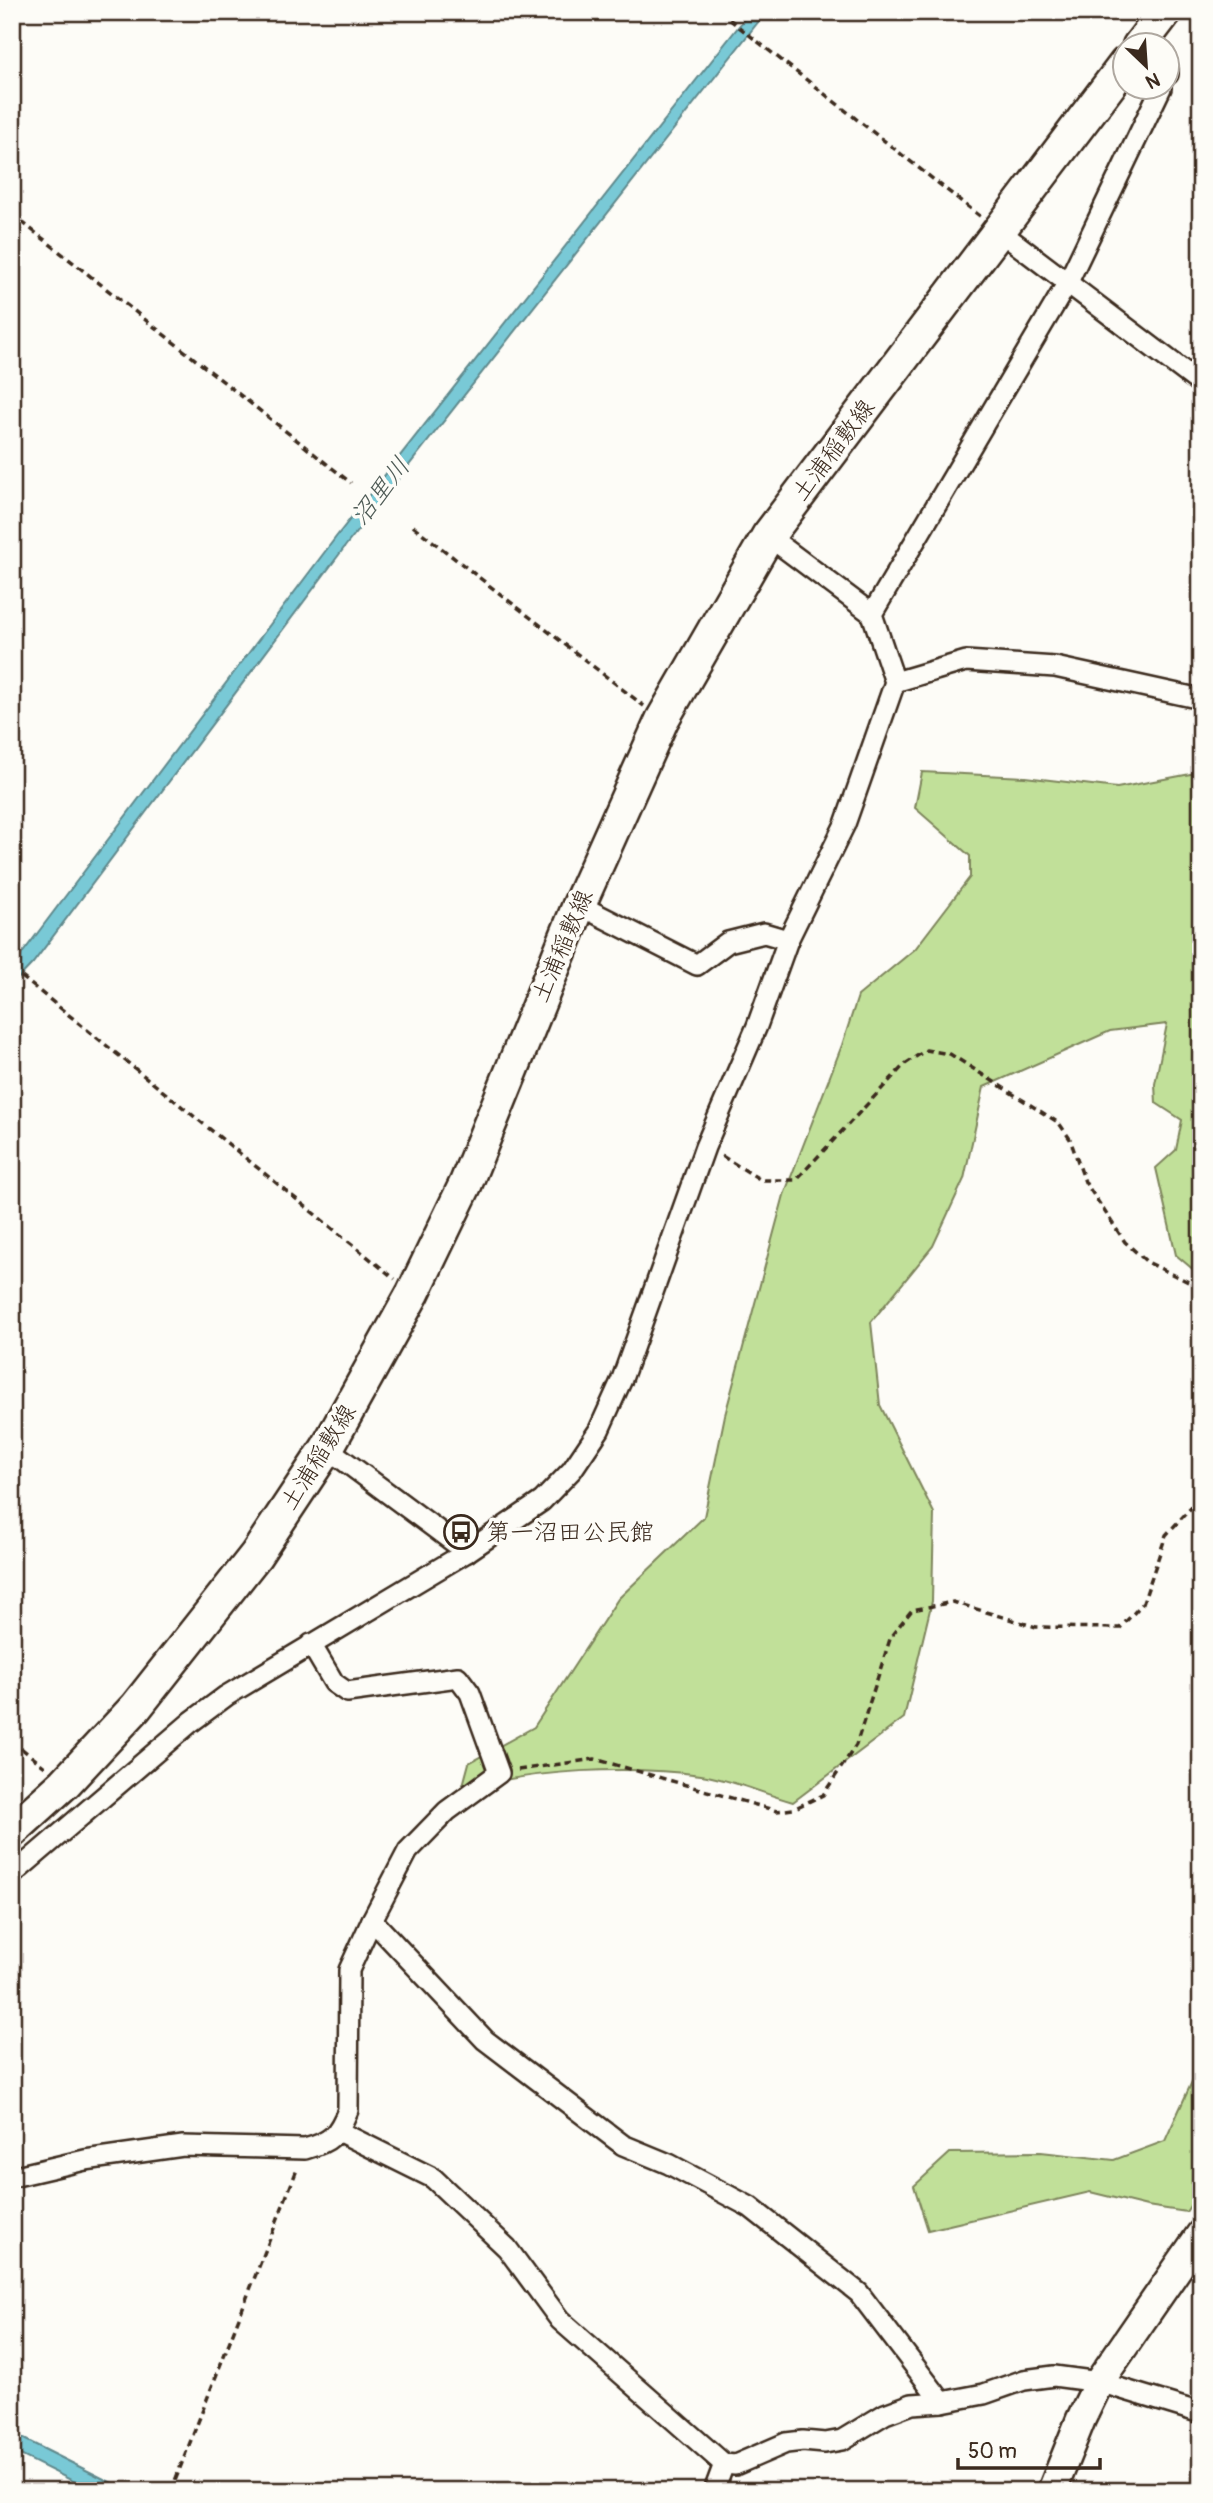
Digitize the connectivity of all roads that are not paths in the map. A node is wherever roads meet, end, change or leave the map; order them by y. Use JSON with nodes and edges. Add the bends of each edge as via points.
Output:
{"nodes":[{"id":1,"x":1112,"y":80,"type":"edge"},
{"id":2,"x":1154,"y":102,"type":"edge"},
{"id":3,"x":998,"y":230,"type":"junction"},
{"id":4,"x":1068,"y":282,"type":"junction"},
{"id":5,"x":1201,"y":384,"type":"edge"},
{"id":6,"x":768,"y":536,"type":"junction"},
{"id":7,"x":872,"y":614,"type":"junction"},
{"id":8,"x":895,"y":682,"type":"junction"},
{"id":9,"x":1201,"y":699,"type":"edge"},
{"id":10,"x":579,"y":905,"type":"junction"},
{"id":11,"x":788,"y":940,"type":"junction"},
{"id":12,"x":327,"y":1448,"type":"junction"},
{"id":13,"x":467,"y":1552,"type":"junction"},
{"id":14,"x":311,"y":1644,"type":"junction"},
{"id":15,"x":12,"y":1831,"type":"edge"},
{"id":16,"x":12,"y":1875,"type":"edge"},
{"id":17,"x":372,"y":1920,"type":"junction"},
{"id":18,"x":340,"y":2132,"type":"junction"},
{"id":19,"x":12,"y":2177,"type":"edge"},
{"id":20,"x":1201,"y":2234,"type":"edge"},
{"id":21,"x":1099,"y":2382,"type":"junction"},
{"id":22,"x":942,"y":2402,"type":"junction"},
{"id":23,"x":1201,"y":2413,"type":"edge"},
{"id":24,"x":724,"y":2464,"type":"junction"},
{"id":25,"x":714,"y":2491,"type":"edge"},
{"id":26,"x":1052,"y":2491,"type":"edge"}],
"edges":[{"from":1,"to":3,"type":"main road","name":"土浦稲敷線"},
{"from":2,"to":4,"type":"street"},
{"from":3,"to":4,"type":"street"},
{"from":3,"to":6,"type":"main road","name":"土浦稲敷線"},
{"from":4,"to":5,"type":"street"},
{"from":4,"to":7,"type":"street"},
{"from":6,"to":7,"type":"street"},
{"from":6,"to":10,"type":"main road","name":"土浦稲敷線","via":[[663,720]]},
{"from":7,"to":8,"type":"street"},
{"from":8,"to":9,"type":"street","via":[[966,661],[1055,667]]},
{"from":8,"to":11,"type":"street","via":[[845,824]]},
{"from":10,"to":11,"type":"street","via":[[697,965],[728,943],[764,933]]},
{"from":10,"to":12,"type":"main road","name":"土浦稲敷線","via":[[466,1184],[413,1293]]},
{"from":11,"to":13,"type":"street","via":[[599,1430],[572,1470],[542,1501]]},
{"from":12,"to":13,"type":"street"},
{"from":12,"to":15,"type":"main road","name":"土浦稲敷線","via":[[256,1555],[136,1707],[65,1783]]},
{"from":13,"to":14,"type":"street"},
{"from":14,"to":16,"type":"street","via":[[191,1721]]},
{"from":14,"to":17,"type":"street","via":[[334,1683],[347,1692],[458,1677],[470,1693],[499,1773],[447,1811],[408,1851]]},
{"from":17,"to":18,"type":"street","via":[[349,1970],[348,2110]]},
{"from":17,"to":22,"type":"street","via":[[485,2040],[623,2145],[750,2207],[859,2293]]},
{"from":18,"to":19,"type":"street","via":[[305,2149],[183,2146],[85,2160]]},
{"from":18,"to":24,"type":"street","via":[[433,2178],[507,2248],[560,2320]]},
{"from":20,"to":21,"type":"street"},
{"from":21,"to":22,"type":"street","via":[[1054,2376],[1024,2379],[985,2394]]},
{"from":21,"to":23,"type":"street"},
{"from":21,"to":26,"type":"street"},
{"from":22,"to":24,"type":"street","via":[[912,2403],[842,2440],[786,2442],[734,2465]]},
{"from":24,"to":25,"type":"street"}]}
